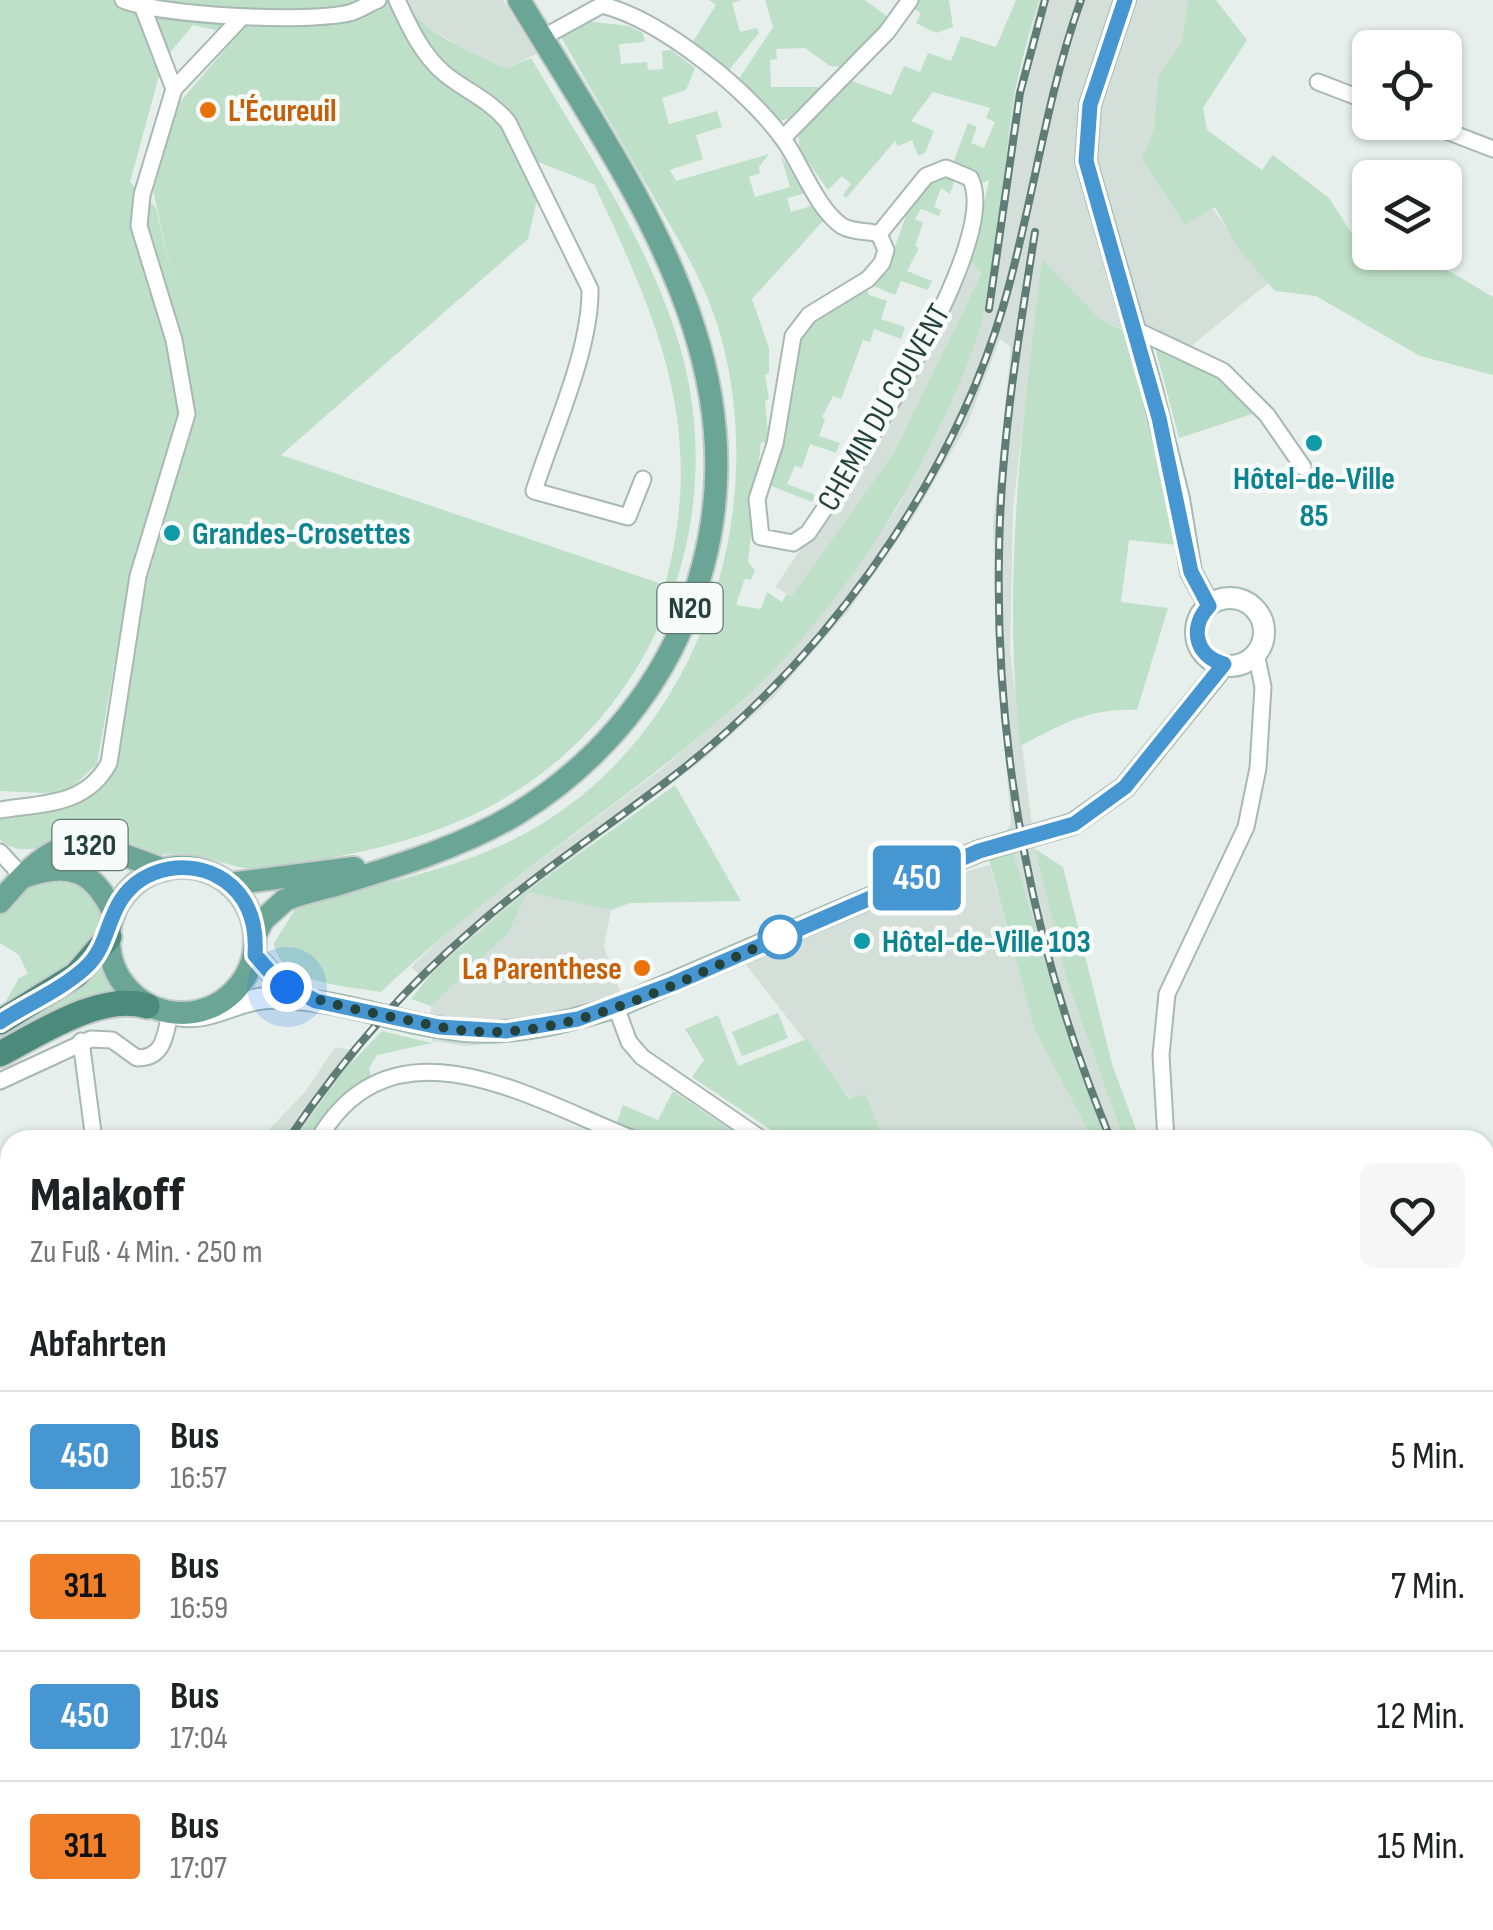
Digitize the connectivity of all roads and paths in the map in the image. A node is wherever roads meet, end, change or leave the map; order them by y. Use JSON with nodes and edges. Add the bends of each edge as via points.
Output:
{"nodes":[{"id":1,"x":123,"y":0,"type":"edge"},
{"id":2,"x":378,"y":0,"type":"edge"},
{"id":3,"x":397,"y":0,"type":"edge"},
{"id":4,"x":519,"y":0,"type":"edge"},
{"id":5,"x":910,"y":0,"type":"edge"},
{"id":6,"x":1125,"y":0,"type":"edge"},
{"id":7,"x":142,"y":8,"type":"junction"},
{"id":8,"x":242,"y":16,"type":"junction"},
{"id":9,"x":542,"y":38,"type":"junction"},
{"id":10,"x":1318,"y":82,"type":"dead end"},
{"id":11,"x":174,"y":89,"type":"junction"},
{"id":12,"x":1352,"y":95,"type":"edge"},
{"id":13,"x":783,"y":138,"type":"junction"},
{"id":14,"x":1462,"y":138,"type":"edge"},
{"id":15,"x":1493,"y":150,"type":"edge"},
{"id":16,"x":879,"y":234,"type":"junction"},
{"id":17,"x":1136,"y":330,"type":"junction"},
{"id":18,"x":1303,"y":467,"type":"dead end"},
{"id":19,"x":642,"y":479,"type":"dead end"},
{"id":20,"x":1209,"y":606,"type":"junction"},
{"id":21,"x":1256,"y":654,"type":"junction"},
{"id":22,"x":1224,"y":664,"type":"junction"},
{"id":23,"x":0,"y":810,"type":"edge"},
{"id":24,"x":2,"y":854,"type":"edge"},
{"id":25,"x":388,"y":865,"type":"junction"},
{"id":26,"x":164,"y":870,"type":"junction"},
{"id":27,"x":22,"y":878,"type":"junction"},
{"id":28,"x":229,"y":884,"type":"junction"},
{"id":29,"x":0,"y":902,"type":"edge"},
{"id":30,"x":111,"y":925,"type":"junction"},
{"id":31,"x":255,"y":945,"type":"junction"},
{"id":32,"x":316,"y":1001,"type":"junction"},
{"id":33,"x":616,"y":1006,"type":"junction"},
{"id":34,"x":165,"y":1012,"type":"junction"},
{"id":35,"x":0,"y":1022,"type":"edge"},
{"id":36,"x":81,"y":1042,"type":"junction"},
{"id":37,"x":0,"y":1054,"type":"edge"},
{"id":38,"x":0,"y":1082,"type":"edge"},
{"id":39,"x":93,"y":1130,"type":"edge"},
{"id":40,"x":324,"y":1130,"type":"edge"},
{"id":41,"x":610,"y":1130,"type":"edge"},
{"id":42,"x":748,"y":1130,"type":"edge"},
{"id":43,"x":1165,"y":1130,"type":"edge"}],
"edges":[{"from":1,"to":7,"type":"street"},
{"from":2,"to":8,"type":"street","via":[[348,13]]},
{"from":3,"to":19,"type":"street","via":[[441,71],[508,122],[590,289],[576,360],[534,490],[628,518]]},
{"from":4,"to":9,"type":"main road","number":"N20"},
{"from":5,"to":13,"type":"street"},
{"from":6,"to":17,"type":"main road","via":[[1085,137],[1091,182]]},
{"from":7,"to":8,"type":"street"},
{"from":7,"to":11,"type":"street"},
{"from":8,"to":11,"type":"street"},
{"from":9,"to":13,"type":"street","via":[[602,5],[625,10],[694,56]]},
{"from":9,"to":25,"type":"main road","number":"N20","via":[[639,204],[691,314],[718,433],[711,534],[693,600],[667,658],[596,752],[515,815]]},
{"from":10,"to":12,"type":"street"},
{"from":11,"to":23,"type":"street","via":[[139,226],[174,340],[186,414],[138,576],[111,754],[99,779],[75,797]]},
{"from":13,"to":16,"type":"street","via":[[837,222]]},
{"from":14,"to":15,"type":"street"},
{"from":16,"to":16,"type":"street","name":"CHEMIN DU COUVENT","via":[[886,250],[882,262],[868,279],[809,316],[789,346],[775,444],[756,509],[758,534],[772,542],[793,544],[808,532],[883,419],[950,291],[976,208],[974,187],[962,173],[936,170]]},
{"from":17,"to":18,"type":"street","via":[[1223,371],[1267,415]]},
{"from":17,"to":20,"type":"main road","via":[[1191,572]]},
{"from":20,"to":21,"type":"main road","via":[[1227,598],[1253,607],[1264,633]]},
{"from":20,"to":22,"type":"main road","via":[[1199,618],[1198,644]]},
{"from":21,"to":22,"type":"main road"},
{"from":21,"to":43,"type":"street","via":[[1263,687],[1246,827],[1167,994],[1160,1054]]},
{"from":22,"to":33,"type":"main road","via":[[1125,787],[1074,824],[979,851]]},
{"from":24,"to":27,"type":"street"},
{"from":25,"to":28,"type":"main road","number":"N20"},
{"from":25,"to":31,"type":"main road","number":"N20","via":[[284,900],[264,920]]},
{"from":26,"to":27,"type":"main road","number":"1320","via":[[84,845],[50,852]]},
{"from":26,"to":28,"type":"main road","number":"N20","via":[[198,869]]},
{"from":26,"to":30,"type":"main road","via":[[130,890]]},
{"from":27,"to":29,"type":"main road","number":"1320"},
{"from":27,"to":30,"type":"main road","number":"1320","via":[[57,867],[78,870],[98,884]]},
{"from":28,"to":31,"type":"main road","via":[[249,909]]},
{"from":30,"to":34,"type":"main road","via":[[115,972]]},
{"from":30,"to":35,"type":"highway","via":[[76,975]]},
{"from":31,"to":32,"type":"main road","via":[[278,981]]},
{"from":31,"to":34,"type":"main road","number":"N20","via":[[246,979],[230,994]]},
{"from":32,"to":33,"type":"main road","via":[[488,1032],[578,1019]]},
{"from":32,"to":34,"type":"main road","via":[[264,998],[194,1017]]},
{"from":33,"to":42,"type":"street","via":[[642,1057]]},
{"from":34,"to":36,"type":"street","via":[[161,1048],[152,1056],[137,1058],[106,1038]]},
{"from":34,"to":37,"type":"highway","via":[[128,1002],[99,1008]]},
{"from":36,"to":38,"type":"street"},
{"from":36,"to":39,"type":"street"},
{"from":40,"to":41,"type":"street","via":[[359,1093],[396,1074],[427,1070],[473,1077]]}]}
